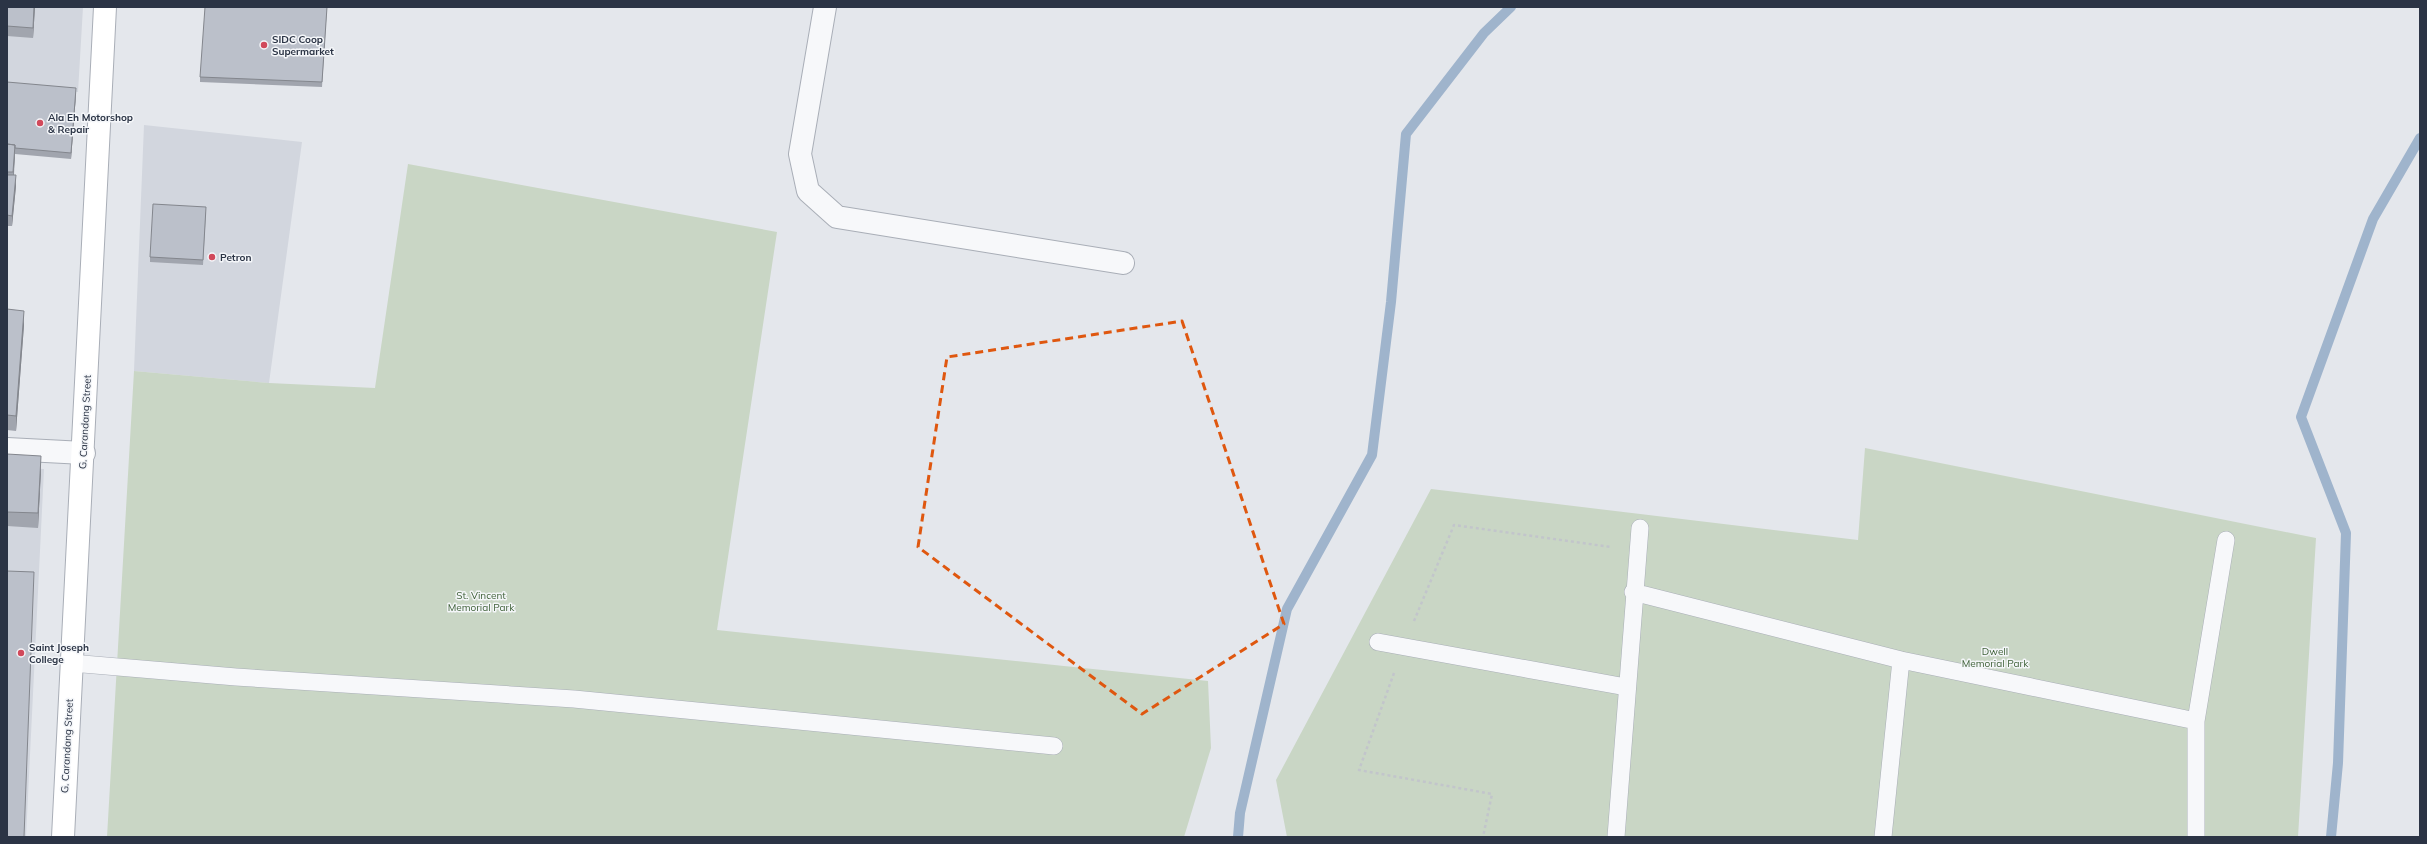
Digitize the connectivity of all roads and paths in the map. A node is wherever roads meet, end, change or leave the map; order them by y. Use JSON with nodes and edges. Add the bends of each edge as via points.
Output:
{"nodes":[{"id":1,"x":105,"y":7,"type":"edge"},
{"id":2,"x":825,"y":7,"type":"edge"},
{"id":3,"x":1123,"y":263,"type":"dead end"},
{"id":4,"x":7,"y":449,"type":"edge"},
{"id":5,"x":84,"y":453,"type":"junction"},
{"id":6,"x":1640,"y":528,"type":"dead end"},
{"id":7,"x":2226,"y":540,"type":"dead end"},
{"id":8,"x":1633,"y":592,"type":"junction"},
{"id":9,"x":1378,"y":642,"type":"dead end"},
{"id":10,"x":1901,"y":660,"type":"junction"},
{"id":11,"x":71,"y":663,"type":"junction"},
{"id":12,"x":1626,"y":687,"type":"junction"},
{"id":13,"x":2196,"y":721,"type":"junction"},
{"id":14,"x":1054,"y":746,"type":"dead end"},
{"id":15,"x":63,"y":837,"type":"edge"},
{"id":16,"x":1616,"y":837,"type":"edge"},
{"id":17,"x":1883,"y":837,"type":"edge"},
{"id":18,"x":2196,"y":837,"type":"edge"}],
"edges":[{"from":1,"to":5,"type":"main road","name":"G. Carandang Street"},
{"from":2,"to":3,"type":"street","via":[[800,154],[808,190],[837,217]]},
{"from":4,"to":5,"type":"street"},
{"from":5,"to":11,"type":"main road","name":"G. Carandang Street"},
{"from":6,"to":8,"type":"lane"},
{"from":7,"to":13,"type":"lane"},
{"from":8,"to":10,"type":"lane"},
{"from":8,"to":12,"type":"lane"},
{"from":9,"to":12,"type":"lane"},
{"from":10,"to":13,"type":"lane"},
{"from":10,"to":17,"type":"lane"},
{"from":11,"to":14,"type":"lane","via":[[236,677],[574,698]]},
{"from":11,"to":15,"type":"main road","name":"G. Carandang Street"},
{"from":12,"to":16,"type":"lane"},
{"from":13,"to":18,"type":"lane"}]}
